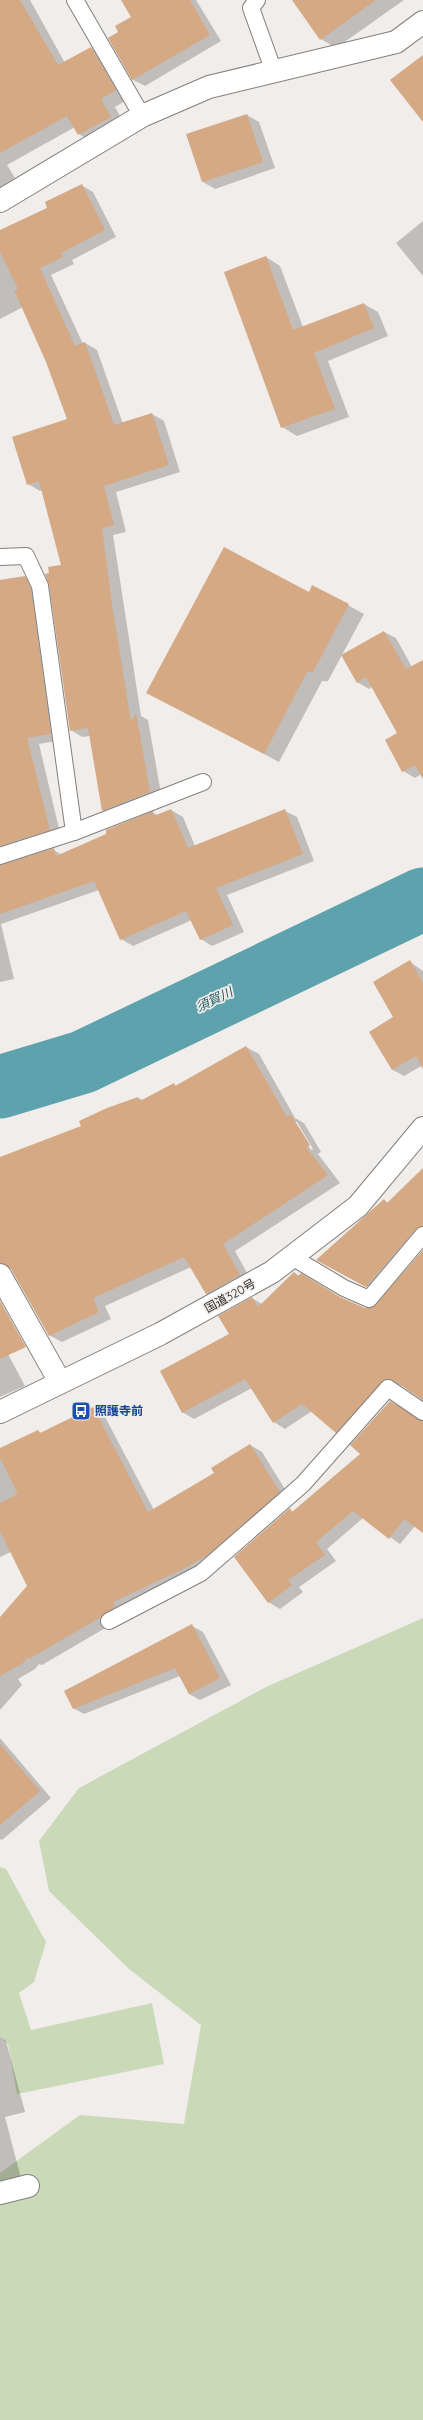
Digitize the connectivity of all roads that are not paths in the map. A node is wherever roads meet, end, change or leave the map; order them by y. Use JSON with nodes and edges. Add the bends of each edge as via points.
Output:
{"nodes":[{"id":1,"x":75,"y":0,"type":"edge"},
{"id":2,"x":257,"y":0,"type":"edge"},
{"id":3,"x":423,"y":22,"type":"edge"},
{"id":4,"x":274,"y":72,"type":"junction"},
{"id":5,"x":142,"y":116,"type":"junction"},
{"id":6,"x":0,"y":201,"type":"edge"},
{"id":7,"x":0,"y":557,"type":"edge"},
{"id":8,"x":203,"y":782,"type":"dead end"},
{"id":9,"x":74,"y":832,"type":"junction"},
{"id":10,"x":0,"y":856,"type":"edge"},
{"id":11,"x":423,"y":1128,"type":"edge"},
{"id":12,"x":423,"y":1235,"type":"edge"},
{"id":13,"x":292,"y":1257,"type":"junction"},
{"id":14,"x":0,"y":1275,"type":"edge"},
{"id":15,"x":60,"y":1382,"type":"junction"},
{"id":16,"x":0,"y":1412,"type":"edge"},
{"id":17,"x":423,"y":1412,"type":"edge"},
{"id":18,"x":109,"y":1621,"type":"dead end"},
{"id":19,"x":28,"y":2186,"type":"dead end"},
{"id":20,"x":0,"y":2193,"type":"edge"}],
"edges":[{"from":1,"to":5,"type":"lane"},
{"from":2,"to":4,"type":"lane","via":[[251,8]]},
{"from":3,"to":4,"type":"street","via":[[396,42]]},
{"from":4,"to":5,"type":"street","via":[[209,87]]},
{"from":5,"to":6,"type":"street"},
{"from":7,"to":9,"type":"lane","via":[[26,556],[40,586]]},
{"from":8,"to":9,"type":"lane"},
{"from":9,"to":10,"type":"lane"},
{"from":11,"to":13,"type":"street","name":"国道320号","via":[[358,1206]]},
{"from":12,"to":13,"type":"lane","via":[[369,1299],[344,1288]]},
{"from":13,"to":15,"type":"street","name":"国道320号","via":[[272,1272],[173,1327]]},
{"from":14,"to":15,"type":"street"},
{"from":15,"to":16,"type":"street","name":"国道320号"},
{"from":17,"to":18,"type":"lane","via":[[388,1388],[304,1484],[201,1573]]},
{"from":19,"to":20,"type":"street"}]}
